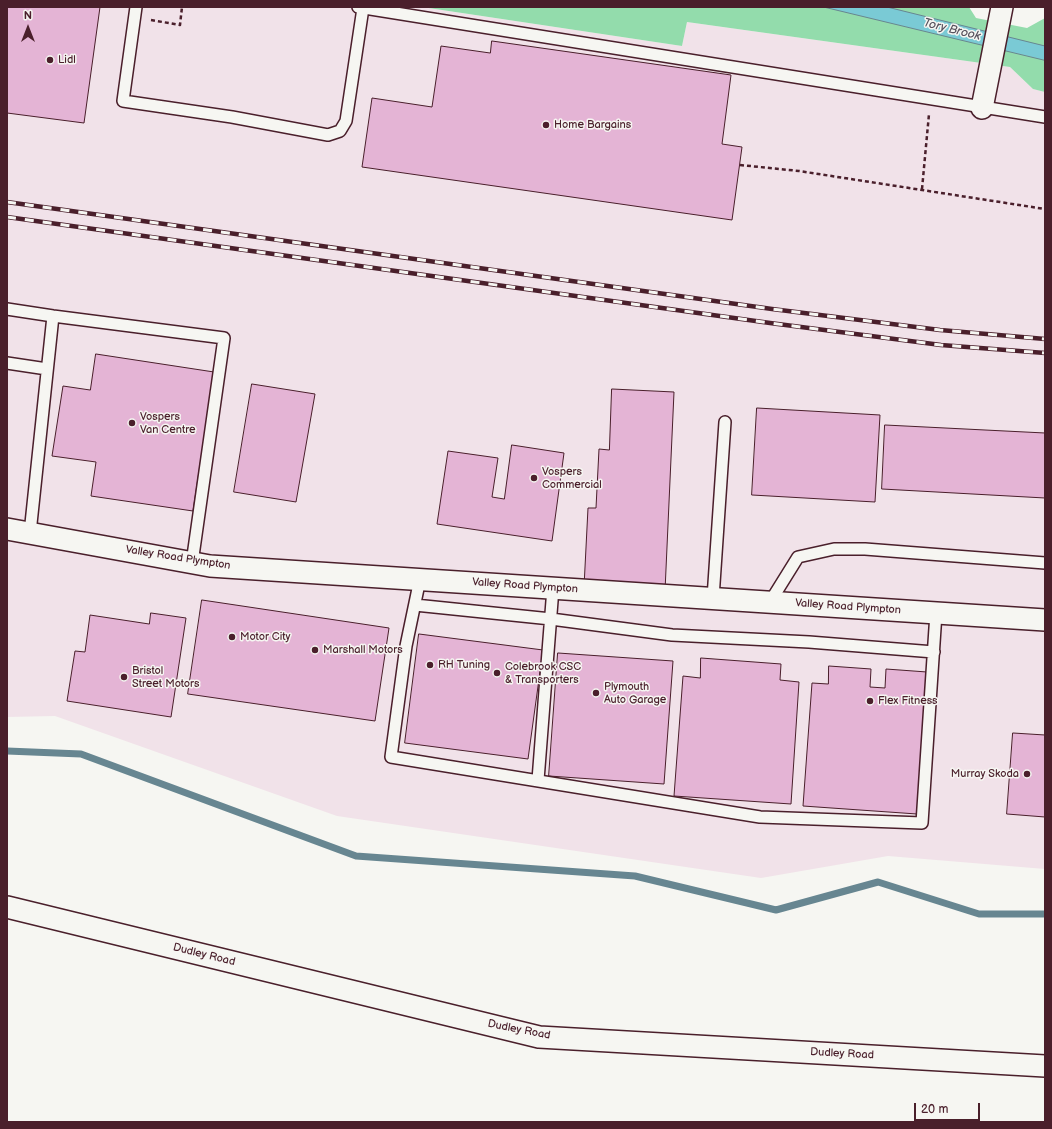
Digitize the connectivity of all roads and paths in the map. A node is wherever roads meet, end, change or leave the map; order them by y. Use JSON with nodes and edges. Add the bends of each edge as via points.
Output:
{"nodes":[{"id":1,"x":182,"y":7,"type":"edge"},
{"id":2,"x":360,"y":8,"type":"edge"},
{"id":3,"x":136,"y":12,"type":"edge"},
{"id":4,"x":1001,"y":16,"type":"edge"},
{"id":5,"x":931,"y":100,"type":"junction"},
{"id":6,"x":982,"y":108,"type":"junction"},
{"id":7,"x":1045,"y":117,"type":"edge"},
{"id":8,"x":740,"y":165,"type":"dead end"},
{"id":9,"x":922,"y":189,"type":"junction"},
{"id":10,"x":1045,"y":208,"type":"edge"},
{"id":11,"x":7,"y":309,"type":"edge"},
{"id":12,"x":53,"y":316,"type":"junction"},
{"id":13,"x":7,"y":363,"type":"edge"},
{"id":14,"x":47,"y":369,"type":"junction"},
{"id":15,"x":725,"y":422,"type":"dead end"},
{"id":16,"x":7,"y":529,"type":"edge"},
{"id":17,"x":30,"y":533,"type":"junction"},
{"id":18,"x":192,"y":562,"type":"junction"},
{"id":19,"x":1045,"y":563,"type":"edge"},
{"id":20,"x":420,"y":579,"type":"junction"},
{"id":21,"x":553,"y":588,"type":"junction"},
{"id":22,"x":713,"y":598,"type":"junction"},
{"id":23,"x":770,"y":602,"type":"junction"},
{"id":24,"x":414,"y":605,"type":"junction"},
{"id":25,"x":936,"y":613,"type":"junction"},
{"id":26,"x":551,"y":619,"type":"junction"},
{"id":27,"x":1045,"y":620,"type":"edge"},
{"id":28,"x":934,"y":652,"type":"junction"},
{"id":29,"x":538,"y":780,"type":"junction"},
{"id":30,"x":7,"y":907,"type":"edge"},
{"id":31,"x":1045,"y":1066,"type":"edge"}],
"edges":[{"from":1,"to":3,"type":"path","via":[[180,25]]},
{"from":2,"to":3,"type":"lane","via":[[346,121],[340,131],[328,135],[232,117],[123,101]]},
{"from":2,"to":5,"type":"lane"},
{"from":4,"to":6,"type":"street"},
{"from":5,"to":6,"type":"lane"},
{"from":5,"to":9,"type":"path"},
{"from":6,"to":7,"type":"lane"},
{"from":8,"to":9,"type":"path"},
{"from":9,"to":10,"type":"path"},
{"from":11,"to":12,"type":"lane"},
{"from":12,"to":14,"type":"lane"},
{"from":12,"to":18,"type":"lane","via":[[224,338]]},
{"from":13,"to":14,"type":"lane"},
{"from":14,"to":17,"type":"lane"},
{"from":15,"to":22,"type":"lane"},
{"from":16,"to":17,"type":"street","name":"Valley Road Plympton"},
{"from":17,"to":18,"type":"street","name":"Valley Road Plympton"},
{"from":18,"to":20,"type":"street","name":"Valley Road Plympton","via":[[210,566]]},
{"from":19,"to":23,"type":"lane","via":[[865,549],[834,549],[798,557]]},
{"from":20,"to":21,"type":"street","name":"Valley Road Plympton"},
{"from":20,"to":24,"type":"lane"},
{"from":21,"to":22,"type":"street","name":"Valley Road Plympton"},
{"from":21,"to":26,"type":"lane"},
{"from":22,"to":23,"type":"street","name":"Valley Road Plympton"},
{"from":23,"to":25,"type":"street","name":"Valley Road Plympton"},
{"from":24,"to":26,"type":"lane"},
{"from":24,"to":29,"type":"lane","via":[[391,757]]},
{"from":25,"to":27,"type":"street","name":"Valley Road Plympton"},
{"from":25,"to":28,"type":"lane"},
{"from":26,"to":28,"type":"lane","via":[[672,635]]},
{"from":26,"to":29,"type":"lane"},
{"from":28,"to":29,"type":"lane","via":[[922,823],[760,817]]},
{"from":30,"to":31,"type":"street","name":"Dudley Road","via":[[539,1036]]}]}
